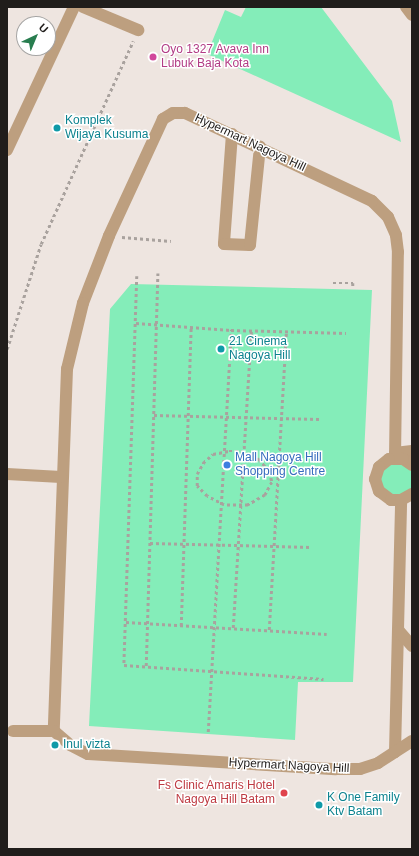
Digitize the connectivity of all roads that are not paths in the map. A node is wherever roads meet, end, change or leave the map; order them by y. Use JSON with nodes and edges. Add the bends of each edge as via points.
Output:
{"nodes":[{"id":1,"x":74,"y":7,"type":"edge"},
{"id":2,"x":83,"y":7,"type":"edge"},
{"id":3,"x":406,"y":7,"type":"edge"},
{"id":4,"x":412,"y":15,"type":"edge"},
{"id":5,"x":138,"y":30,"type":"road end"},
{"id":6,"x":232,"y":134,"type":"junction"},
{"id":7,"x":260,"y":147,"type":"junction"},
{"id":8,"x":7,"y":150,"type":"edge"},
{"id":9,"x":405,"y":456,"type":"edge"},
{"id":10,"x":7,"y":474,"type":"edge"},
{"id":11,"x":61,"y":477,"type":"junction"},
{"id":12,"x":412,"y":494,"type":"edge"},
{"id":13,"x":404,"y":503,"type":"edge"},
{"id":14,"x":399,"y":632,"type":"junction"},
{"id":15,"x":412,"y":646,"type":"edge"},
{"id":16,"x":13,"y":731,"type":"dead end"},
{"id":17,"x":54,"y":731,"type":"junction"},
{"id":18,"x":412,"y":741,"type":"edge"},
{"id":19,"x":395,"y":752,"type":"junction"}],
"edges":[{"from":1,"to":8,"type":"lane"},
{"from":2,"to":5,"type":"lane"},
{"from":3,"to":4,"type":"lane"},
{"from":6,"to":7,"type":"lane","name":"Hypermart Nagoya Hill"},
{"from":6,"to":7,"type":"lane","via":[[224,244],[250,245]]},
{"from":6,"to":11,"type":"lane","name":"Hypermart Nagoya Hill","via":[[185,113],[173,113],[163,119],[109,236],[83,303],[67,368]]},
{"from":7,"to":9,"type":"lane","name":"Hypermart Nagoya Hill","via":[[372,201],[388,217],[396,235],[398,252]]},
{"from":9,"to":13,"type":"lane","name":"Hypermart Nagoya Hill","via":[[379,467],[375,479],[382,495]]},
{"from":10,"to":11,"type":"lane"},
{"from":11,"to":17,"type":"lane","name":"Hypermart Nagoya Hill"},
{"from":12,"to":13,"type":"lane"},
{"from":13,"to":14,"type":"lane"},
{"from":14,"to":15,"type":"lane"},
{"from":14,"to":19,"type":"lane"},
{"from":16,"to":17,"type":"lane"},
{"from":17,"to":19,"type":"lane","name":"Hypermart Nagoya Hill","via":[[70,745],[88,754],[128,757],[360,769],[378,763]]},
{"from":18,"to":19,"type":"lane","name":"Hypermart Nagoya Hill"}]}
